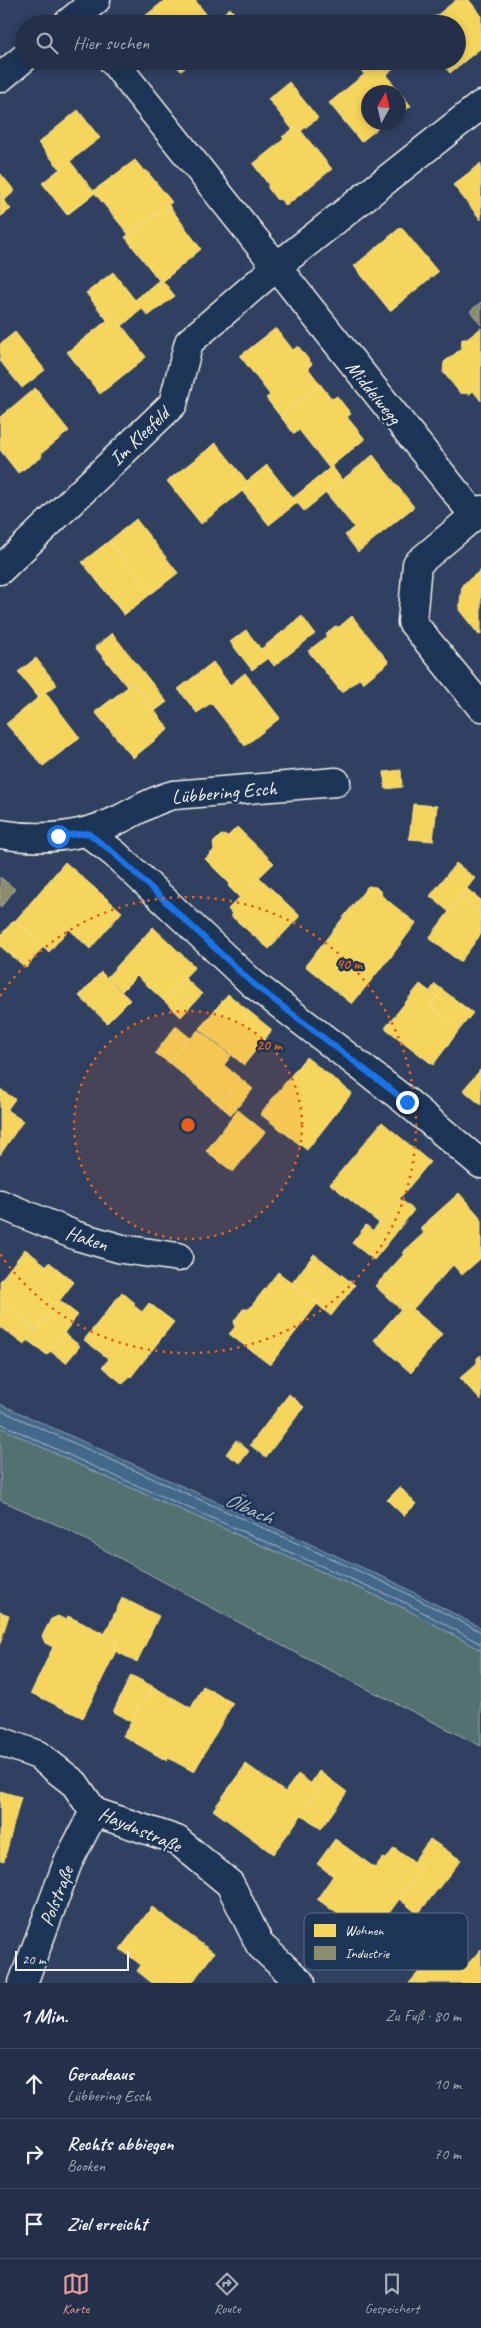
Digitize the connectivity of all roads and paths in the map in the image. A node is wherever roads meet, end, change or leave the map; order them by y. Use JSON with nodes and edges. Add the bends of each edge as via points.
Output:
{"nodes":[{"id":1,"x":15,"y":66,"type":"edge"},
{"id":2,"x":119,"y":70,"type":"edge"},
{"id":3,"x":0,"y":78,"type":"edge"},
{"id":4,"x":481,"y":105,"type":"edge"},
{"id":5,"x":275,"y":268,"type":"junction"},
{"id":6,"x":477,"y":512,"type":"edge"},
{"id":7,"x":0,"y":570,"type":"edge"},
{"id":8,"x":481,"y":707,"type":"edge"},
{"id":9,"x":336,"y":782,"type":"dead end"},
{"id":10,"x":88,"y":833,"type":"junction"},
{"id":11,"x":0,"y":834,"type":"edge"},
{"id":12,"x":481,"y":1164,"type":"edge"},
{"id":13,"x":0,"y":1204,"type":"edge"},
{"id":14,"x":178,"y":1257,"type":"dead end"},
{"id":15,"x":0,"y":1741,"type":"edge"},
{"id":16,"x":94,"y":1812,"type":"junction"},
{"id":17,"x":23,"y":1983,"type":"edge"},
{"id":18,"x":300,"y":1983,"type":"edge"}],
"edges":[{"from":1,"to":3,"type":"street"},
{"from":2,"to":5,"type":"street","name":"Middelwegg"},
{"from":4,"to":5,"type":"street"},
{"from":5,"to":6,"type":"street","name":"Middelwegg"},
{"from":5,"to":7,"type":"street","name":"Im Kleefeld","via":[[189,342],[173,404]]},
{"from":6,"to":8,"type":"street","name":"Middelwegg","via":[[417,564],[412,622]]},
{"from":9,"to":10,"type":"street","name":"Lübbering Esch","via":[[172,795],[154,800]]},
{"from":10,"to":11,"type":"street","name":"Lübbering Esch","via":[[20,837]]},
{"from":10,"to":12,"type":"street","via":[[115,854],[252,983],[407,1102]]},
{"from":13,"to":14,"type":"street","name":"Haken","via":[[77,1236],[122,1249]]},
{"from":15,"to":16,"type":"street","name":"Haydnstraße","via":[[38,1755],[75,1784]]},
{"from":16,"to":17,"type":"street","name":"Polstraße","via":[[68,1862]]},
{"from":16,"to":18,"type":"street","name":"Haydnstraße","via":[[177,1840],[230,1884],[260,1945]]}]}
